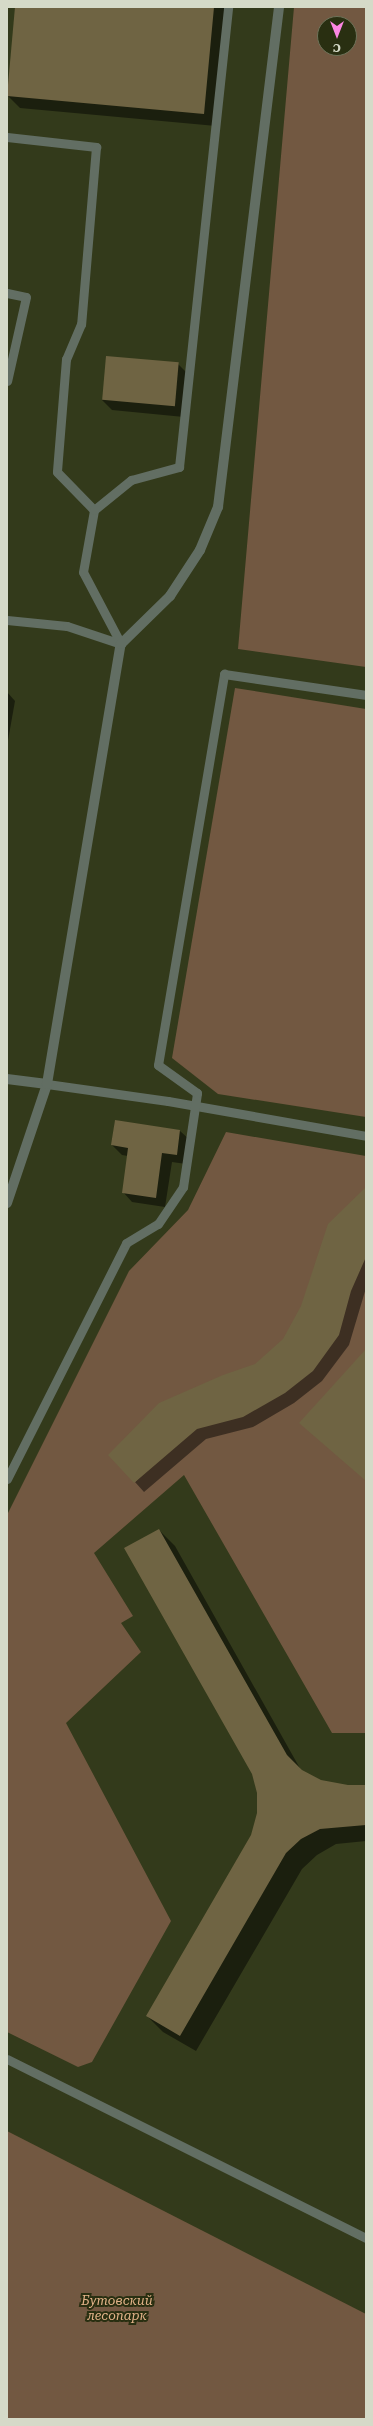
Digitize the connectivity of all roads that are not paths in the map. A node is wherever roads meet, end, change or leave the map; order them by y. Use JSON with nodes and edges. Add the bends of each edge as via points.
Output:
{"nodes":[{"id":1,"x":228,"y":7,"type":"edge"},
{"id":2,"x":279,"y":7,"type":"edge"},
{"id":3,"x":7,"y":137,"type":"edge"},
{"id":4,"x":7,"y":293,"type":"edge"},
{"id":5,"x":7,"y":381,"type":"edge"},
{"id":6,"x":94,"y":510,"type":"junction"},
{"id":7,"x":7,"y":620,"type":"edge"},
{"id":8,"x":121,"y":644,"type":"junction"},
{"id":9,"x":366,"y":695,"type":"edge"},
{"id":10,"x":7,"y":1079,"type":"edge"},
{"id":11,"x":47,"y":1084,"type":"junction"},
{"id":12,"x":194,"y":1106,"type":"junction"},
{"id":13,"x":366,"y":1136,"type":"edge"},
{"id":14,"x":7,"y":1202,"type":"edge"},
{"id":15,"x":7,"y":1479,"type":"edge"},
{"id":16,"x":7,"y":2059,"type":"edge"},
{"id":17,"x":366,"y":2238,"type":"edge"}],
"edges":[{"from":1,"to":6,"type":"lane","via":[[179,467],[131,480]]},
{"from":2,"to":8,"type":"street","via":[[218,507],[200,550],[170,596]]},
{"from":3,"to":6,"type":"lane","via":[[96,147],[81,324],[66,360],[57,472]]},
{"from":4,"to":5,"type":"lane","via":[[26,297]]},
{"from":6,"to":8,"type":"lane","via":[[83,572]]},
{"from":7,"to":8,"type":"lane","via":[[67,626]]},
{"from":8,"to":11,"type":"street"},
{"from":9,"to":12,"type":"lane","via":[[224,674],[158,1065],[196,1093]]},
{"from":10,"to":11,"type":"street"},
{"from":11,"to":12,"type":"lane"},
{"from":11,"to":14,"type":"street"},
{"from":12,"to":13,"type":"lane"},
{"from":12,"to":15,"type":"lane","via":[[183,1187],[158,1224],[126,1243]]},
{"from":16,"to":17,"type":"lane"}]}
